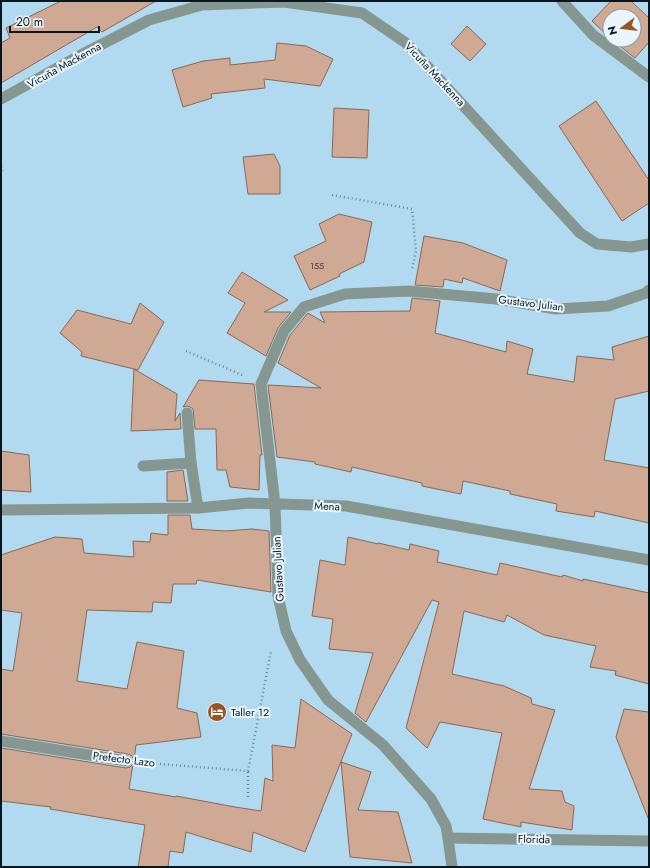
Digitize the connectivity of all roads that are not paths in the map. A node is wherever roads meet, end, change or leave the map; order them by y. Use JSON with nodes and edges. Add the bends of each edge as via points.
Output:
{"nodes":[{"id":1,"x":562,"y":1,"type":"edge"},
{"id":2,"x":649,"y":76,"type":"edge"},
{"id":3,"x":1,"y":99,"type":"edge"},
{"id":4,"x":649,"y":244,"type":"edge"},
{"id":5,"x":649,"y":290,"type":"edge"},
{"id":6,"x":187,"y":413,"type":"dead end"},
{"id":7,"x":191,"y":463,"type":"junction"},
{"id":8,"x":143,"y":466,"type":"dead end"},
{"id":9,"x":275,"y":504,"type":"junction"},
{"id":10,"x":198,"y":508,"type":"junction"},
{"id":11,"x":1,"y":510,"type":"edge"},
{"id":12,"x":649,"y":560,"type":"edge"},
{"id":13,"x":1,"y":741,"type":"edge"},
{"id":14,"x":127,"y":761,"type":"road end"},
{"id":15,"x":448,"y":838,"type":"junction"},
{"id":16,"x":649,"y":841,"type":"edge"},
{"id":17,"x":452,"y":867,"type":"edge"}],
"edges":[{"from":1,"to":2,"type":"street","via":[[594,35]]},
{"from":3,"to":4,"type":"street","name":"Vicuña Mackenna","via":[[149,20],[202,5],[284,2],[362,13],[406,43],[580,233],[597,244],[631,247]]},
{"from":5,"to":9,"type":"street","name":"Gustavo Julian","via":[[608,306],[556,309],[496,299],[408,291],[345,294],[304,307],[284,331],[261,384]]},
{"from":6,"to":7,"type":"street"},
{"from":7,"to":8,"type":"street"},
{"from":7,"to":10,"type":"street"},
{"from":9,"to":10,"type":"street","name":"Mena","via":[[249,503]]},
{"from":9,"to":12,"type":"street","name":"Mena","via":[[346,506]]},
{"from":9,"to":15,"type":"street","name":"Gustavo Julian","via":[[278,596],[286,631],[300,660],[328,700],[383,745],[431,799],[446,826]]},
{"from":10,"to":11,"type":"street","name":"Mena"},
{"from":13,"to":14,"type":"street","name":"Prefecto Lazo"},
{"from":15,"to":16,"type":"street","name":"Florida"},
{"from":15,"to":17,"type":"street"}]}
